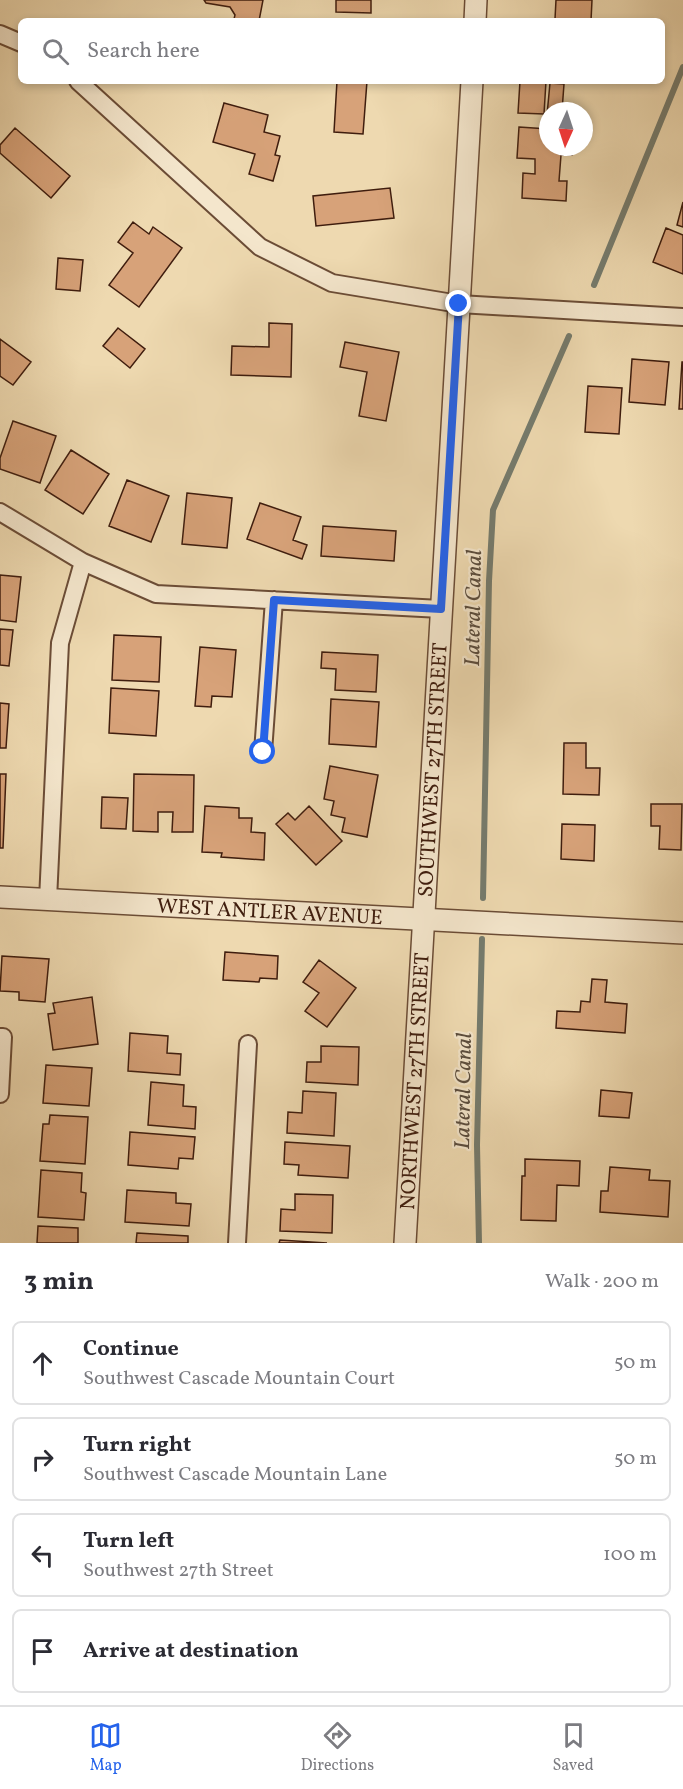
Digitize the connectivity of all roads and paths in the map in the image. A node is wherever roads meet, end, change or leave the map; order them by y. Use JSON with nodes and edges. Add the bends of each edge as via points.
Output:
{"nodes":[{"id":1,"x":476,"y":0,"type":"edge"},
{"id":2,"x":475,"y":18,"type":"edge"},
{"id":3,"x":0,"y":34,"type":"edge"},
{"id":4,"x":18,"y":42,"type":"edge"},
{"id":5,"x":81,"y":84,"type":"edge"},
{"id":6,"x":471,"y":84,"type":"edge"},
{"id":7,"x":459,"y":304,"type":"junction"},
{"id":8,"x":683,"y":317,"type":"edge"},
{"id":9,"x":0,"y":512,"type":"edge"},
{"id":10,"x":83,"y":562,"type":"junction"},
{"id":11,"x":274,"y":600,"type":"junction"},
{"id":12,"x":441,"y":609,"type":"junction"},
{"id":13,"x":263,"y":752,"type":"dead end"},
{"id":14,"x":0,"y":897,"type":"edge"},
{"id":15,"x":48,"y":900,"type":"junction"},
{"id":16,"x":423,"y":920,"type":"junction"},
{"id":17,"x":683,"y":933,"type":"edge"},
{"id":18,"x":0,"y":1036,"type":"edge"},
{"id":19,"x":248,"y":1044,"type":"dead end"},
{"id":20,"x":0,"y":1094,"type":"edge"},
{"id":21,"x":237,"y":1243,"type":"edge"},
{"id":22,"x":405,"y":1243,"type":"edge"}],
"edges":[{"from":1,"to":2,"type":"street"},
{"from":3,"to":4,"type":"street"},
{"from":5,"to":7,"type":"street","via":[[260,247],[333,283]]},
{"from":6,"to":7,"type":"street","name":"SOUTHWEST 27TH STREET"},
{"from":7,"to":8,"type":"street"},
{"from":7,"to":12,"type":"street","name":"SOUTHWEST 27TH STREET"},
{"from":9,"to":10,"type":"street"},
{"from":10,"to":11,"type":"street","via":[[156,594]]},
{"from":10,"to":15,"type":"street","via":[[60,643]]},
{"from":11,"to":12,"type":"street"},
{"from":11,"to":13,"type":"street"},
{"from":12,"to":16,"type":"street","name":"SOUTHWEST 27TH STREET"},
{"from":14,"to":15,"type":"street","name":"WEST ANTLER AVENUE"},
{"from":15,"to":16,"type":"street","name":"WEST ANTLER AVENUE"},
{"from":16,"to":17,"type":"street","name":"WEST ANTLER AVENUE"},
{"from":16,"to":22,"type":"street","name":"NORTHWEST 27TH STREET"},
{"from":18,"to":20,"type":"street"},
{"from":19,"to":21,"type":"street"}]}
